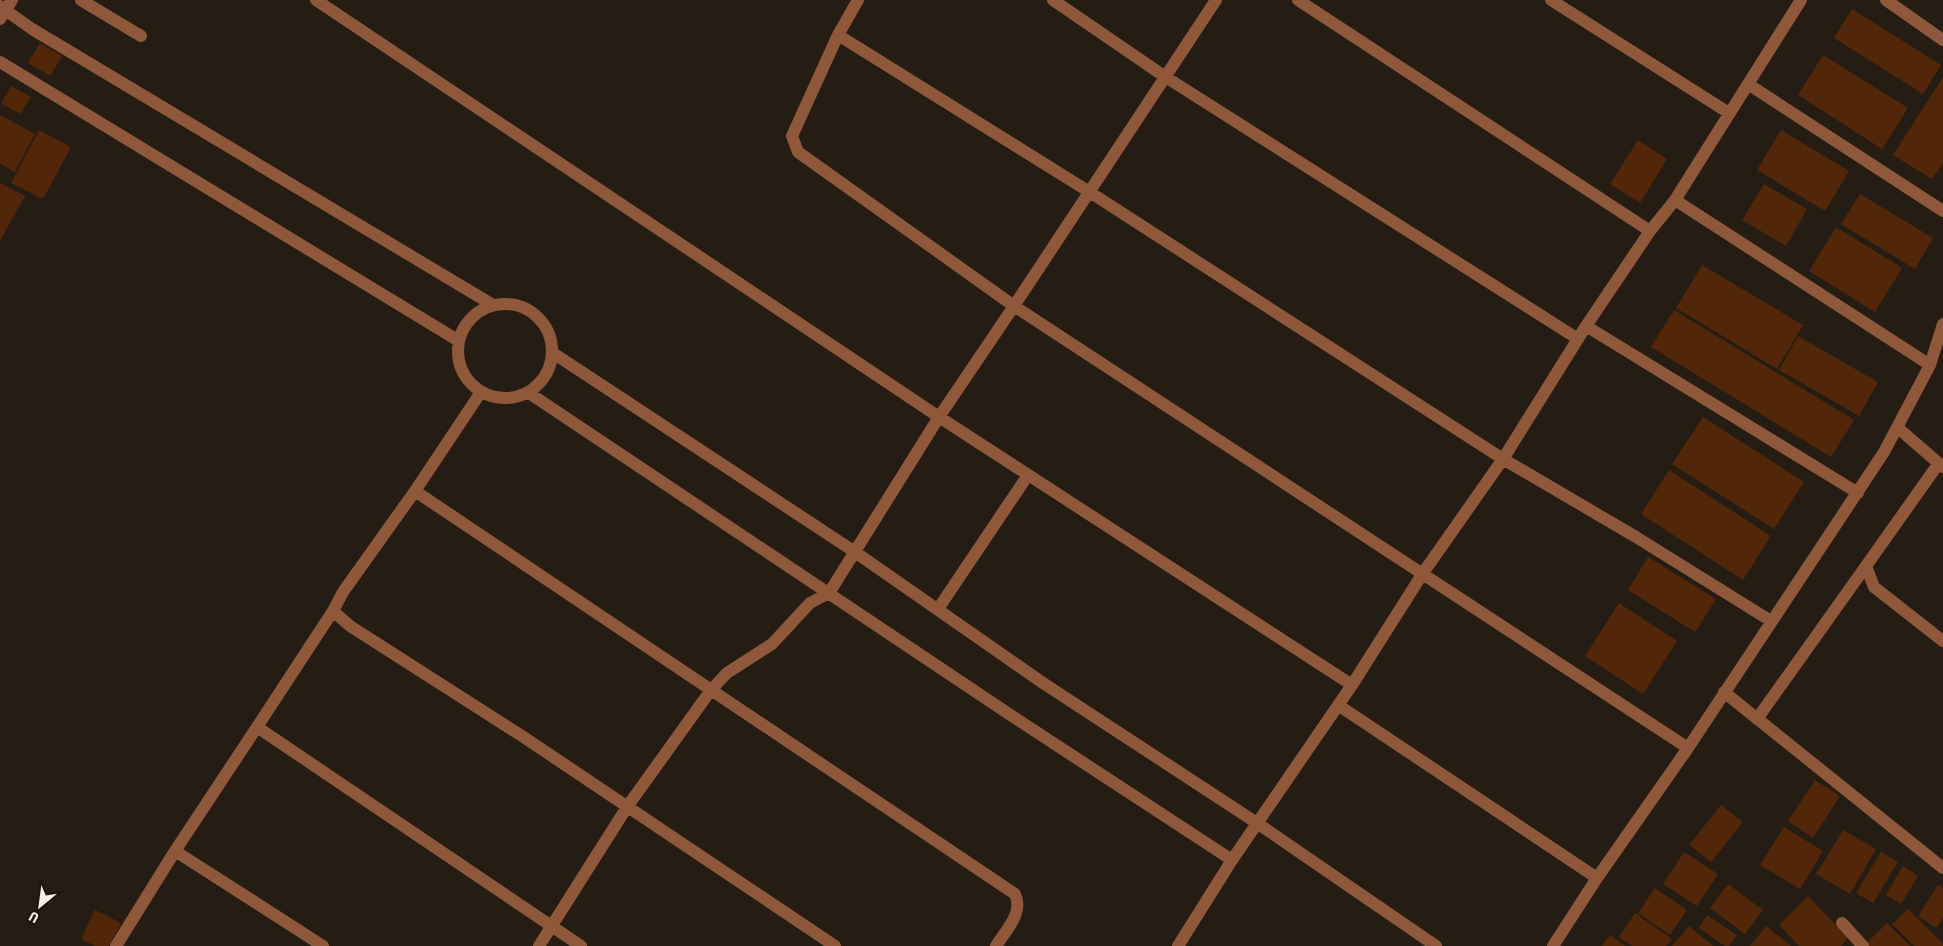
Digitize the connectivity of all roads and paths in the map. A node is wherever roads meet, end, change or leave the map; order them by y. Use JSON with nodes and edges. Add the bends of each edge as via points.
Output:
{"nodes":[{"id":1,"x":81,"y":0,"type":"edge"},
{"id":2,"x":316,"y":0,"type":"edge"},
{"id":3,"x":858,"y":0,"type":"edge"},
{"id":4,"x":1053,"y":0,"type":"edge"},
{"id":5,"x":1216,"y":0,"type":"edge"},
{"id":6,"x":1298,"y":0,"type":"edge"},
{"id":7,"x":1551,"y":0,"type":"edge"},
{"id":8,"x":1886,"y":0,"type":"edge"},
{"id":9,"x":1798,"y":2,"type":"edge"},
{"id":10,"x":4,"y":9,"type":"edge"},
{"id":11,"x":1929,"y":29,"type":"junction"},
{"id":12,"x":1943,"y":29,"type":"edge"},
{"id":13,"x":838,"y":35,"type":"junction"},
{"id":14,"x":141,"y":36,"type":"dead end"},
{"id":15,"x":1943,"y":40,"type":"edge"},
{"id":16,"x":0,"y":62,"type":"edge"},
{"id":17,"x":1164,"y":76,"type":"junction"},
{"id":18,"x":1748,"y":84,"type":"junction"},
{"id":19,"x":1729,"y":113,"type":"junction"},
{"id":20,"x":1088,"y":191,"type":"junction"},
{"id":21,"x":1674,"y":200,"type":"junction"},
{"id":22,"x":1943,"y":211,"type":"edge"},
{"id":23,"x":1650,"y":231,"type":"junction"},
{"id":24,"x":493,"y":304,"type":"junction"},
{"id":25,"x":1014,"y":306,"type":"junction"},
{"id":26,"x":1943,"y":324,"type":"edge"},
{"id":27,"x":1586,"y":326,"type":"junction"},
{"id":28,"x":1578,"y":339,"type":"junction"},
{"id":29,"x":459,"y":341,"type":"junction"},
{"id":30,"x":553,"y":353,"type":"junction"},
{"id":31,"x":1930,"y":365,"type":"junction"},
{"id":32,"x":481,"y":392,"type":"junction"},
{"id":33,"x":529,"y":393,"type":"junction"},
{"id":34,"x":938,"y":417,"type":"junction"},
{"id":35,"x":1898,"y":428,"type":"junction"},
{"id":36,"x":1503,"y":459,"type":"junction"},
{"id":37,"x":1941,"y":465,"type":"edge"},
{"id":38,"x":1028,"y":475,"type":"junction"},
{"id":39,"x":415,"y":491,"type":"junction"},
{"id":40,"x":1858,"y":493,"type":"junction"},
{"id":41,"x":855,"y":552,"type":"junction"},
{"id":42,"x":1866,"y":566,"type":"junction"},
{"id":43,"x":1423,"y":573,"type":"junction"},
{"id":44,"x":829,"y":593,"type":"junction"},
{"id":45,"x":938,"y":609,"type":"junction"},
{"id":46,"x":333,"y":611,"type":"junction"},
{"id":47,"x":1771,"y":621,"type":"junction"},
{"id":48,"x":1943,"y":641,"type":"edge"},
{"id":49,"x":1352,"y":685,"type":"junction"},
{"id":50,"x":711,"y":690,"type":"junction"},
{"id":51,"x":1724,"y":692,"type":"junction"},
{"id":52,"x":1338,"y":705,"type":"junction"},
{"id":53,"x":1757,"y":719,"type":"junction"},
{"id":54,"x":257,"y":727,"type":"junction"},
{"id":55,"x":1688,"y":748,"type":"junction"},
{"id":56,"x":627,"y":807,"type":"junction"},
{"id":57,"x":1258,"y":823,"type":"junction"},
{"id":58,"x":175,"y":851,"type":"junction"},
{"id":59,"x":1232,"y":860,"type":"junction"},
{"id":60,"x":1943,"y":868,"type":"edge"},
{"id":61,"x":1597,"y":878,"type":"junction"},
{"id":62,"x":1842,"y":923,"type":"dead end"},
{"id":63,"x":552,"y":927,"type":"junction"},
{"id":64,"x":116,"y":946,"type":"edge"},
{"id":65,"x":323,"y":946,"type":"edge"},
{"id":66,"x":539,"y":946,"type":"edge"},
{"id":67,"x":581,"y":946,"type":"edge"},
{"id":68,"x":835,"y":946,"type":"edge"},
{"id":69,"x":996,"y":946,"type":"edge"},
{"id":70,"x":1178,"y":946,"type":"edge"},
{"id":71,"x":1436,"y":946,"type":"edge"},
{"id":72,"x":1553,"y":946,"type":"edge"},
{"id":73,"x":1863,"y":946,"type":"edge"}],
"edges":[{"from":1,"to":14,"type":"street"},
{"from":2,"to":34,"type":"street"},
{"from":3,"to":13,"type":"street"},
{"from":4,"to":17,"type":"street"},
{"from":5,"to":17,"type":"street"},
{"from":6,"to":23,"type":"street"},
{"from":7,"to":19,"type":"street"},
{"from":8,"to":11,"type":"street"},
{"from":9,"to":18,"type":"street"},
{"from":10,"to":24,"type":"street","via":[[32,29]]},
{"from":11,"to":12,"type":"street"},
{"from":11,"to":15,"type":"street"},
{"from":13,"to":20,"type":"street"},
{"from":13,"to":25,"type":"street","via":[[792,136],[798,152]]},
{"from":16,"to":29,"type":"street"},
{"from":17,"to":20,"type":"street"},
{"from":17,"to":28,"type":"street"},
{"from":18,"to":19,"type":"street"},
{"from":18,"to":22,"type":"street"},
{"from":19,"to":21,"type":"street"},
{"from":20,"to":25,"type":"street"},
{"from":20,"to":36,"type":"street"},
{"from":21,"to":23,"type":"street"},
{"from":21,"to":31,"type":"street"},
{"from":23,"to":27,"type":"street"},
{"from":24,"to":29,"type":"street","via":[[471,318]]},
{"from":24,"to":30,"type":"street","via":[[511,304],[528,309],[542,320],[550,335]]},
{"from":25,"to":34,"type":"street"},
{"from":25,"to":43,"type":"street"},
{"from":26,"to":31,"type":"street"},
{"from":27,"to":28,"type":"street"},
{"from":27,"to":40,"type":"street"},
{"from":28,"to":36,"type":"street"},
{"from":29,"to":32,"type":"street","via":[[461,370]]},
{"from":30,"to":33,"type":"street","via":[[550,368],[542,382]]},
{"from":30,"to":41,"type":"street"},
{"from":31,"to":35,"type":"street"},
{"from":32,"to":33,"type":"street","via":[[497,398],[514,398]]},
{"from":32,"to":39,"type":"street"},
{"from":33,"to":44,"type":"street"},
{"from":34,"to":38,"type":"street"},
{"from":34,"to":41,"type":"street"},
{"from":35,"to":37,"type":"street"},
{"from":35,"to":40,"type":"street"},
{"from":36,"to":43,"type":"street"},
{"from":36,"to":47,"type":"street"},
{"from":37,"to":42,"type":"street"},
{"from":38,"to":45,"type":"street"},
{"from":38,"to":49,"type":"street"},
{"from":39,"to":46,"type":"street","via":[[342,592]]},
{"from":39,"to":50,"type":"street"},
{"from":40,"to":47,"type":"street"},
{"from":41,"to":44,"type":"street"},
{"from":41,"to":45,"type":"street"},
{"from":42,"to":48,"type":"street","via":[[1874,587]]},
{"from":42,"to":53,"type":"street"},
{"from":43,"to":49,"type":"street"},
{"from":43,"to":55,"type":"street"},
{"from":44,"to":50,"type":"street","via":[[810,603],[772,644],[727,674]]},
{"from":44,"to":59,"type":"street"},
{"from":45,"to":57,"type":"street","via":[[1043,683]]},
{"from":46,"to":54,"type":"street"},
{"from":46,"to":56,"type":"street","via":[[350,626]]},
{"from":47,"to":51,"type":"street"},
{"from":49,"to":52,"type":"street"},
{"from":50,"to":56,"type":"street"},
{"from":50,"to":69,"type":"street","via":[[1015,894],[1019,902],[1018,912]]},
{"from":51,"to":53,"type":"street"},
{"from":51,"to":55,"type":"street"},
{"from":52,"to":57,"type":"street"},
{"from":52,"to":61,"type":"street"},
{"from":53,"to":60,"type":"street"},
{"from":54,"to":58,"type":"street"},
{"from":54,"to":63,"type":"street"},
{"from":55,"to":61,"type":"street"},
{"from":56,"to":63,"type":"street"},
{"from":56,"to":68,"type":"street"},
{"from":57,"to":59,"type":"street"},
{"from":57,"to":71,"type":"street"},
{"from":58,"to":64,"type":"street"},
{"from":58,"to":65,"type":"street"},
{"from":59,"to":70,"type":"street"},
{"from":61,"to":72,"type":"street"},
{"from":62,"to":73,"type":"street"},
{"from":63,"to":66,"type":"street"},
{"from":63,"to":67,"type":"street"}]}
